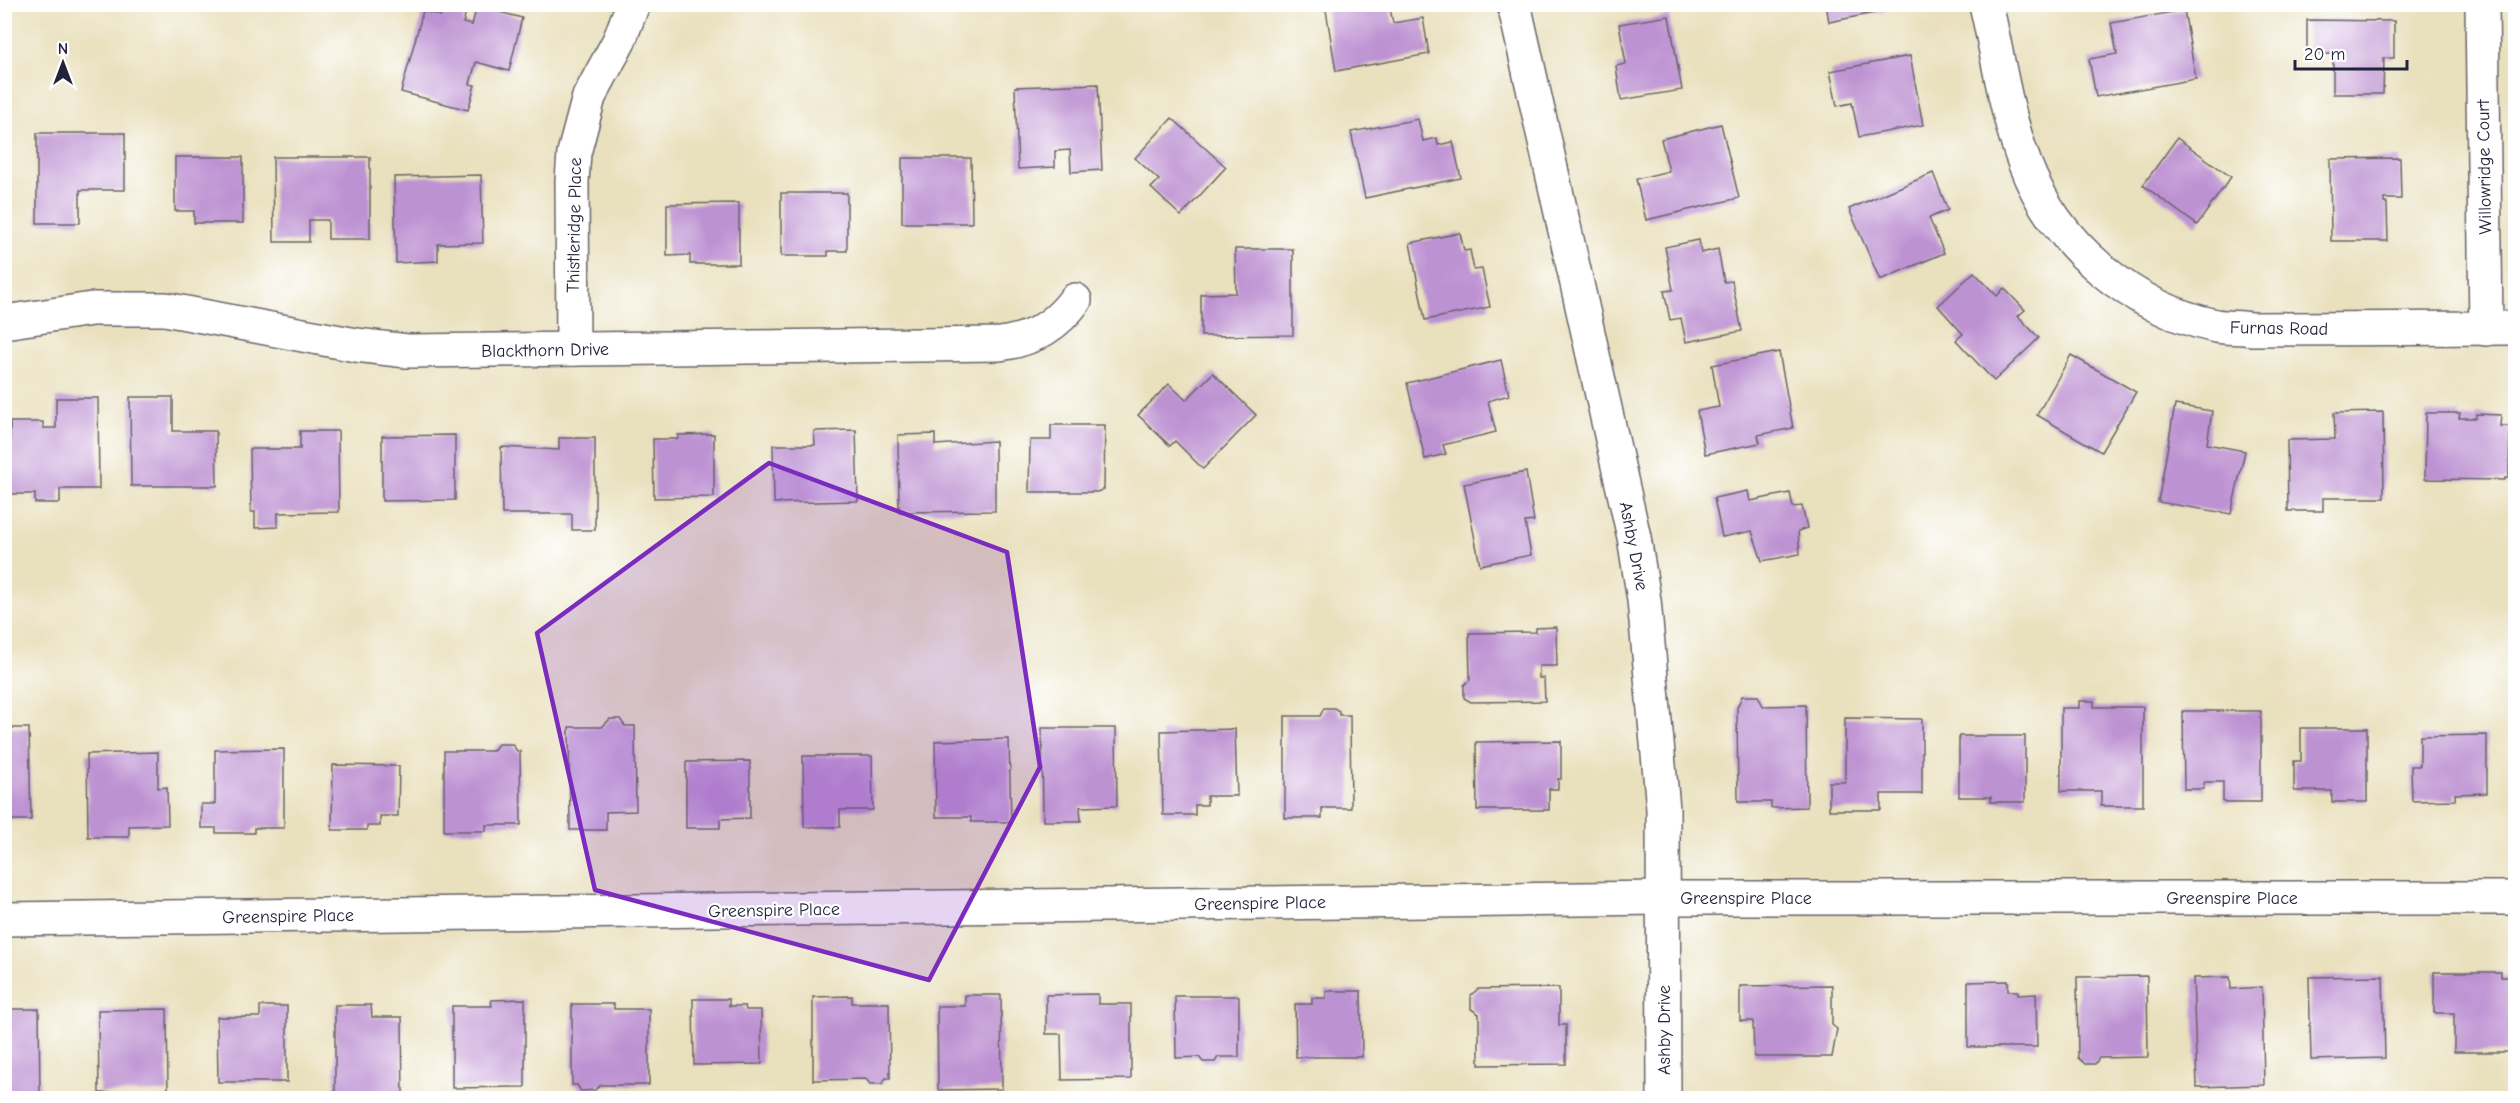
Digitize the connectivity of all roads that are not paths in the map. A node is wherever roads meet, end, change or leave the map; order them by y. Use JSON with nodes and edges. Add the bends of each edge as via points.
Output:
{"nodes":[{"id":1,"x":633,"y":4,"type":"edge"},
{"id":2,"x":1514,"y":4,"type":"edge"},
{"id":3,"x":1986,"y":4,"type":"edge"},
{"id":4,"x":2482,"y":4,"type":"edge"},
{"id":5,"x":1075,"y":300,"type":"dead end"},
{"id":6,"x":4,"y":322,"type":"edge"},
{"id":7,"x":2501,"y":328,"type":"edge"},
{"id":8,"x":573,"y":349,"type":"junction"},
{"id":9,"x":1664,"y":898,"type":"junction"},
{"id":10,"x":2516,"y":898,"type":"edge"},
{"id":11,"x":4,"y":919,"type":"edge"},
{"id":12,"x":1664,"y":1098,"type":"edge"}],
"edges":[{"from":1,"to":8,"type":"street","name":"Thistleridge Place","via":[[619,41],[589,97],[574,153]]},
{"from":2,"to":9,"type":"street","name":"Ashby Drive","via":[[1634,537],[1644,600],[1663,809]]},
{"from":3,"to":7,"type":"street","name":"Furnas Road","via":[[2025,165],[2058,224],[2081,252],[2121,286],[2151,303],[2217,326]]},
{"from":4,"to":7,"type":"street","name":"Willowridge Court"},
{"from":5,"to":8,"type":"street","name":"Blackthorn Drive","via":[[1062,317],[1038,334],[1000,344]]},
{"from":6,"to":8,"type":"street","name":"Blackthorn Drive","via":[[92,309],[165,309],[407,351]]},
{"from":9,"to":10,"type":"street","name":"Greenspire Place"},
{"from":9,"to":11,"type":"street","name":"Greenspire Place"},
{"from":9,"to":12,"type":"street","name":"Ashby Drive"}]}
